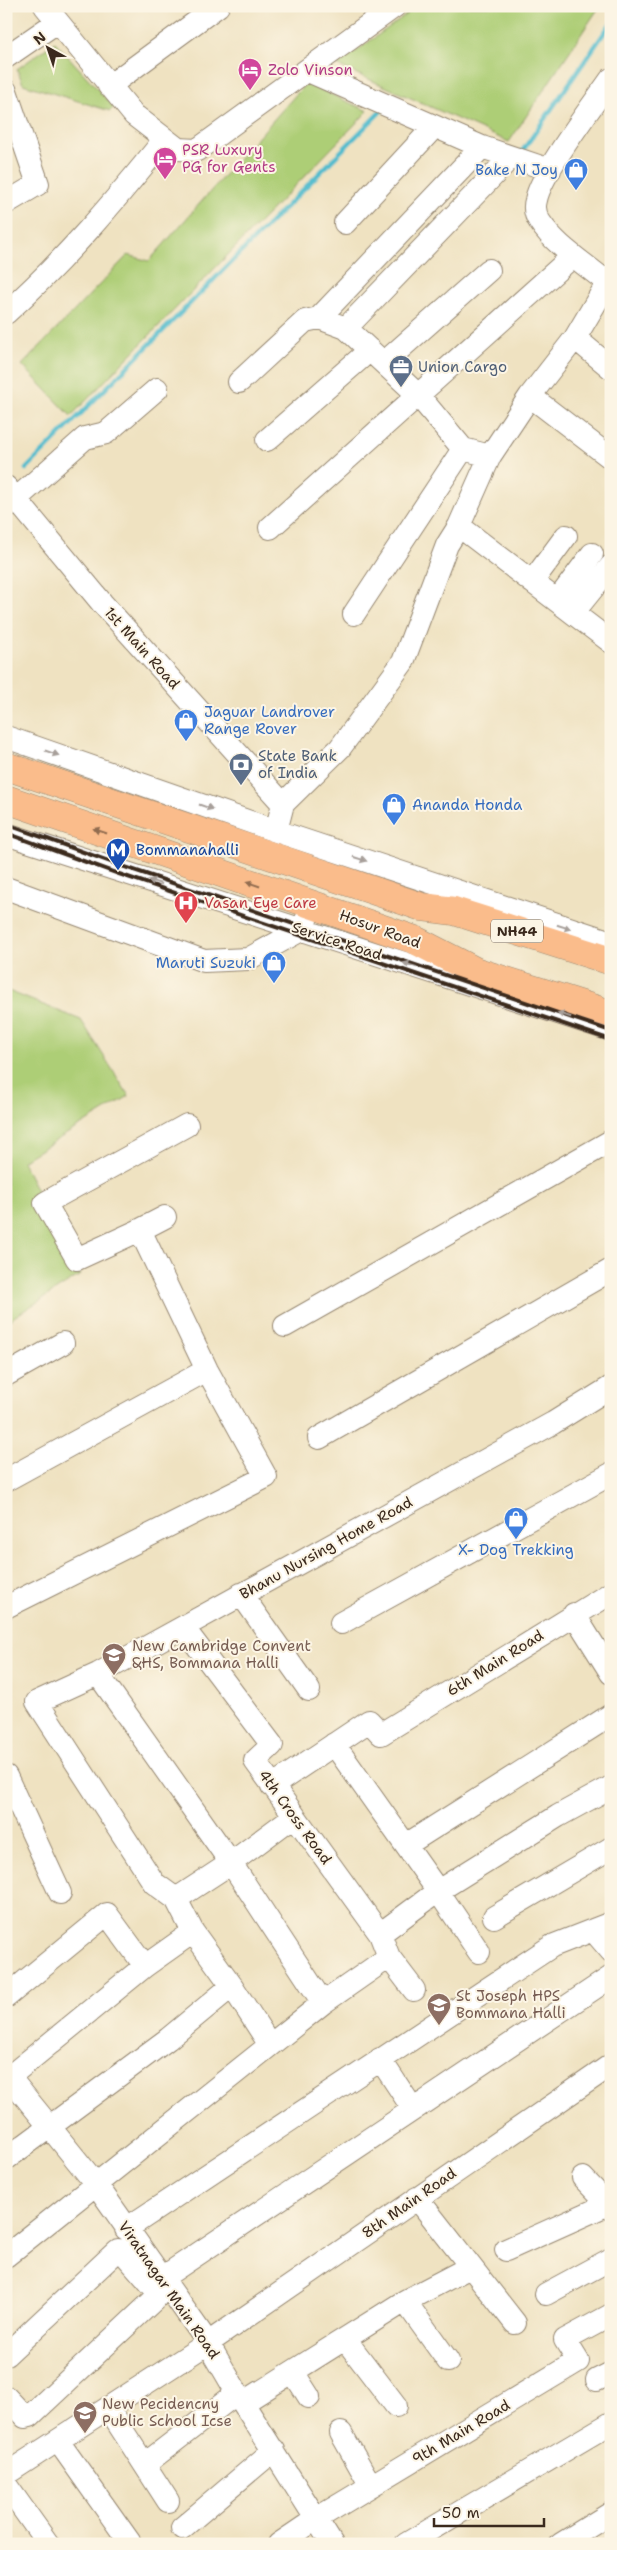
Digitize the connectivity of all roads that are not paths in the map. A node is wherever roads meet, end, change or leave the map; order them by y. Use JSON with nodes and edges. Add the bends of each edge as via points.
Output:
{"nodes":[{"id":1,"x":218,"y":6,"type":"edge"},
{"id":2,"x":395,"y":6,"type":"edge"},
{"id":3,"x":51,"y":14,"type":"edge"},
{"id":4,"x":6,"y":57,"type":"edge"},
{"id":5,"x":308,"y":71,"type":"junction"},
{"id":6,"x":611,"y":79,"type":"edge"},
{"id":7,"x":109,"y":86,"type":"junction"},
{"id":8,"x":6,"y":91,"type":"edge"},
{"id":9,"x":434,"y":127,"type":"junction"},
{"id":10,"x":164,"y":140,"type":"junction"},
{"id":11,"x":482,"y":147,"type":"junction"},
{"id":12,"x":511,"y":157,"type":"junction"},
{"id":13,"x":550,"y":170,"type":"junction"},
{"id":14,"x":6,"y":203,"type":"edge"},
{"id":15,"x":345,"y":223,"type":"dead end"},
{"id":16,"x":573,"y":256,"type":"junction"},
{"id":17,"x":489,"y":270,"type":"dead end"},
{"id":18,"x":609,"y":282,"type":"edge"},
{"id":19,"x":6,"y":313,"type":"edge"},
{"id":20,"x":319,"y":318,"type":"junction"},
{"id":21,"x":346,"y":328,"type":"junction"},
{"id":22,"x":575,"y":338,"type":"junction"},
{"id":23,"x":378,"y":356,"type":"junction"},
{"id":24,"x":611,"y":368,"type":"edge"},
{"id":25,"x":239,"y":382,"type":"dead end"},
{"id":26,"x":157,"y":389,"type":"dead end"},
{"id":27,"x":418,"y":395,"type":"junction"},
{"id":28,"x":530,"y":396,"type":"junction"},
{"id":29,"x":268,"y":440,"type":"dead end"},
{"id":30,"x":463,"y":449,"type":"junction"},
{"id":31,"x":490,"y":456,"type":"junction"},
{"id":32,"x":611,"y":458,"type":"edge"},
{"id":33,"x":11,"y":494,"type":"edge"},
{"id":34,"x":459,"y":526,"type":"junction"},
{"id":35,"x":270,"y":528,"type":"dead end"},
{"id":36,"x":566,"y":536,"type":"dead end"},
{"id":37,"x":602,"y":560,"type":"edge"},
{"id":38,"x":532,"y":582,"type":"junction"},
{"id":39,"x":565,"y":607,"type":"junction"},
{"id":40,"x":354,"y":614,"type":"dead end"},
{"id":41,"x":611,"y":642,"type":"edge"},
{"id":42,"x":6,"y":738,"type":"edge"},
{"id":43,"x":6,"y":766,"type":"edge"},
{"id":44,"x":6,"y":799,"type":"edge"},
{"id":45,"x":283,"y":804,"type":"junction"},
{"id":46,"x":276,"y":831,"type":"junction"},
{"id":47,"x":6,"y":834,"type":"edge"},
{"id":48,"x":6,"y":888,"type":"edge"},
{"id":49,"x":422,"y":907,"type":"junction"},
{"id":50,"x":307,"y":916,"type":"junction"},
{"id":51,"x":415,"y":940,"type":"junction"},
{"id":52,"x":611,"y":942,"type":"edge"},
{"id":53,"x":611,"y":961,"type":"edge"},
{"id":54,"x":611,"y":979,"type":"edge"},
{"id":55,"x":611,"y":997,"type":"edge"},
{"id":56,"x":611,"y":1014,"type":"edge"},
{"id":57,"x":611,"y":1030,"type":"edge"},
{"id":58,"x":187,"y":1124,"type":"dead end"},
{"id":59,"x":611,"y":1141,"type":"edge"},
{"id":60,"x":165,"y":1217,"type":"dead end"},
{"id":61,"x":140,"y":1230,"type":"junction"},
{"id":62,"x":609,"y":1274,"type":"edge"},
{"id":63,"x":285,"y":1326,"type":"dead end"},
{"id":64,"x":63,"y":1343,"type":"dead end"},
{"id":65,"x":207,"y":1370,"type":"junction"},
{"id":66,"x":6,"y":1375,"type":"edge"},
{"id":67,"x":611,"y":1388,"type":"edge"},
{"id":68,"x":319,"y":1438,"type":"dead end"},
{"id":69,"x":611,"y":1474,"type":"edge"},
{"id":70,"x":6,"y":1480,"type":"edge"},
{"id":71,"x":611,"y":1593,"type":"edge"},
{"id":72,"x":241,"y":1594,"type":"junction"},
{"id":73,"x":6,"y":1607,"type":"edge"},
{"id":74,"x":574,"y":1614,"type":"junction"},
{"id":75,"x":340,"y":1623,"type":"dead end"},
{"id":76,"x":183,"y":1627,"type":"junction"},
{"id":77,"x":611,"y":1673,"type":"edge"},
{"id":78,"x":98,"y":1674,"type":"junction"},
{"id":79,"x":308,"y":1690,"type":"dead end"},
{"id":80,"x":611,"y":1715,"type":"edge"},
{"id":81,"x":334,"y":1744,"type":"junction"},
{"id":82,"x":6,"y":1776,"type":"edge"},
{"id":83,"x":272,"y":1786,"type":"junction"},
{"id":84,"x":611,"y":1787,"type":"edge"},
{"id":85,"x":294,"y":1816,"type":"junction"},
{"id":86,"x":406,"y":1846,"type":"junction"},
{"id":87,"x":611,"y":1848,"type":"edge"},
{"id":88,"x":231,"y":1864,"type":"junction"},
{"id":89,"x":438,"y":1892,"type":"junction"},
{"id":90,"x":60,"y":1893,"type":"dead end"},
{"id":91,"x":176,"y":1899,"type":"junction"},
{"id":92,"x":494,"y":1917,"type":"dead end"},
{"id":93,"x":602,"y":1927,"type":"edge"},
{"id":94,"x":193,"y":1932,"type":"junction"},
{"id":95,"x":380,"y":1934,"type":"junction"},
{"id":96,"x":611,"y":1951,"type":"edge"},
{"id":97,"x":479,"y":1952,"type":"dead end"},
{"id":98,"x":389,"y":1957,"type":"junction"},
{"id":99,"x":145,"y":1966,"type":"junction"},
{"id":100,"x":611,"y":1977,"type":"edge"},
{"id":101,"x":232,"y":1986,"type":"junction"},
{"id":102,"x":414,"y":1990,"type":"dead end"},
{"id":103,"x":6,"y":1997,"type":"edge"},
{"id":104,"x":323,"y":2003,"type":"junction"},
{"id":105,"x":270,"y":2045,"type":"junction"},
{"id":106,"x":380,"y":2059,"type":"junction"},
{"id":107,"x":611,"y":2065,"type":"edge"},
{"id":108,"x":8,"y":2075,"type":"edge"},
{"id":109,"x":413,"y":2109,"type":"junction"},
{"id":110,"x":51,"y":2126,"type":"junction"},
{"id":111,"x":6,"y":2159,"type":"edge"},
{"id":112,"x":583,"y":2178,"type":"dead end"},
{"id":113,"x":96,"y":2184,"type":"junction"},
{"id":114,"x":417,"y":2198,"type":"junction"},
{"id":115,"x":609,"y":2204,"type":"edge"},
{"id":116,"x":126,"y":2229,"type":"junction"},
{"id":117,"x":506,"y":2250,"type":"dead end"},
{"id":118,"x":6,"y":2256,"type":"edge"},
{"id":119,"x":611,"y":2259,"type":"edge"},
{"id":120,"x":470,"y":2267,"type":"junction"},
{"id":121,"x":152,"y":2272,"type":"junction"},
{"id":122,"x":546,"y":2294,"type":"dead end"},
{"id":123,"x":405,"y":2301,"type":"junction"},
{"id":124,"x":611,"y":2314,"type":"edge"},
{"id":125,"x":515,"y":2323,"type":"dead end"},
{"id":126,"x":345,"y":2339,"type":"junction"},
{"id":127,"x":208,"y":2343,"type":"junction"},
{"id":128,"x":6,"y":2355,"type":"edge"},
{"id":129,"x":448,"y":2361,"type":"dead end"},
{"id":130,"x":293,"y":2372,"type":"junction"},
{"id":131,"x":6,"y":2397,"type":"edge"},
{"id":132,"x":309,"y":2397,"type":"dead end"},
{"id":133,"x":240,"y":2398,"type":"junction"},
{"id":134,"x":396,"y":2406,"type":"dead end"},
{"id":135,"x":108,"y":2408,"type":"junction"},
{"id":136,"x":611,"y":2423,"type":"edge"},
{"id":137,"x":341,"y":2434,"type":"dead end"},
{"id":138,"x":58,"y":2441,"type":"junction"},
{"id":139,"x":274,"y":2450,"type":"junction"},
{"id":140,"x":145,"y":2464,"type":"junction"},
{"id":141,"x":6,"y":2474,"type":"edge"},
{"id":142,"x":6,"y":2485,"type":"edge"},
{"id":143,"x":371,"y":2486,"type":"junction"},
{"id":144,"x":168,"y":2501,"type":"dead end"},
{"id":145,"x":611,"y":2513,"type":"edge"},
{"id":146,"x":316,"y":2519,"type":"junction"},
{"id":147,"x":182,"y":2528,"type":"dead end"},
{"id":148,"x":48,"y":2544,"type":"edge"},
{"id":149,"x":132,"y":2544,"type":"edge"},
{"id":150,"x":279,"y":2544,"type":"edge"},
{"id":151,"x":332,"y":2544,"type":"edge"},
{"id":152,"x":406,"y":2544,"type":"edge"},
{"id":153,"x":561,"y":2544,"type":"edge"}],
"edges":[{"from":1,"to":7,"type":"street"},
{"from":2,"to":5,"type":"street"},
{"from":3,"to":4,"type":"street"},
{"from":3,"to":7,"type":"street"},
{"from":5,"to":9,"type":"street"},
{"from":5,"to":10,"type":"street","via":[[197,150],[178,149]]},
{"from":6,"to":13,"type":"street"},
{"from":7,"to":10,"type":"street","via":[[134,115]]},
{"from":8,"to":14,"type":"street","via":[[38,184]]},
{"from":9,"to":11,"type":"street"},
{"from":9,"to":15,"type":"street"},
{"from":10,"to":19,"type":"street","via":[[118,198]]},
{"from":11,"to":12,"type":"street"},
{"from":11,"to":20,"type":"street"},
{"from":12,"to":13,"type":"street"},
{"from":12,"to":21,"type":"street"},
{"from":13,"to":16,"type":"street","via":[[536,198],[536,215]]},
{"from":16,"to":18,"type":"street"},
{"from":16,"to":27,"type":"street"},
{"from":17,"to":23,"type":"street"},
{"from":18,"to":22,"type":"street"},
{"from":20,"to":21,"type":"street"},
{"from":20,"to":25,"type":"street","via":[[305,320]]},
{"from":21,"to":23,"type":"street"},
{"from":22,"to":24,"type":"street"},
{"from":22,"to":28,"type":"street"},
{"from":23,"to":27,"type":"street"},
{"from":23,"to":29,"type":"street"},
{"from":26,"to":33,"type":"street","via":[[106,433],[84,438]]},
{"from":27,"to":30,"type":"street"},
{"from":27,"to":35,"type":"street"},
{"from":28,"to":31,"type":"street"},
{"from":28,"to":32,"type":"street"},
{"from":30,"to":31,"type":"street"},
{"from":30,"to":40,"type":"street"},
{"from":31,"to":34,"type":"street"},
{"from":33,"to":45,"type":"street","name":"1st Main Road","via":[[102,603]]},
{"from":34,"to":38,"type":"street"},
{"from":34,"to":45,"type":"street","via":[[447,545],[403,662],[340,748]]},
{"from":36,"to":38,"type":"street"},
{"from":37,"to":39,"type":"street"},
{"from":38,"to":39,"type":"street"},
{"from":39,"to":41,"type":"street"},
{"from":42,"to":46,"type":"street","one_way":true},
{"from":43,"to":49,"type":"highway","number":"NH44"},
{"from":50,"to":44,"type":"highway","name":"Hosur Road","one_way":true},
{"from":45,"to":46,"type":"street"},
{"from":46,"to":52,"type":"street","one_way":true},
{"from":50,"to":47,"type":"street","name":"Service Road","one_way":true},
{"from":48,"to":50,"type":"street","via":[[204,961],[248,959]]},
{"from":49,"to":53,"type":"highway","number":"NH44","via":[[454,911]]},
{"from":49,"to":54,"type":"highway","via":[[518,947]]},
{"from":50,"to":51,"type":"highway","name":"Hosur Road"},
{"from":57,"to":50,"type":"street","name":"Service Road","one_way":true},
{"from":51,"to":55,"type":"highway","via":[[508,961]]},
{"from":51,"to":56,"type":"highway","name":"Hosur Road","via":[[475,971]]},
{"from":58,"to":61,"type":"street","via":[[45,1203],[77,1259]]},
{"from":59,"to":63,"type":"street"},
{"from":60,"to":61,"type":"street"},
{"from":61,"to":65,"type":"street"},
{"from":62,"to":68,"type":"street"},
{"from":64,"to":66,"type":"street"},
{"from":65,"to":70,"type":"street"},
{"from":65,"to":73,"type":"street","via":[[266,1477]]},
{"from":67,"to":72,"type":"street","name":"Bhanu Nursing Home Road","via":[[554,1423]]},
{"from":69,"to":75,"type":"street"},
{"from":71,"to":74,"type":"street","name":"6th Main Road"},
{"from":72,"to":76,"type":"street","name":"Bhanu Nursing Home Road"},
{"from":72,"to":79,"type":"street"},
{"from":74,"to":77,"type":"street"},
{"from":74,"to":81,"type":"street","name":"6th Main Road","via":[[381,1734],[369,1721]]},
{"from":76,"to":78,"type":"street","name":"Bhanu Nursing Home Road"},
{"from":76,"to":83,"type":"street","name":"4th Cross Road","via":[[272,1745],[255,1761]]},
{"from":78,"to":88,"type":"street"},
{"from":78,"to":91,"type":"street","name":"Bhanu Nursing Home Road","via":[[37,1702],[154,1883]]},
{"from":80,"to":86,"type":"street"},
{"from":81,"to":83,"type":"street"},
{"from":81,"to":86,"type":"street"},
{"from":82,"to":90,"type":"street"},
{"from":83,"to":85,"type":"street","name":"4th Cross Road"},
{"from":84,"to":89,"type":"street","via":[[558,1816]]},
{"from":85,"to":88,"type":"street"},
{"from":85,"to":95,"type":"street","name":"4th Cross Road"},
{"from":86,"to":89,"type":"street"},
{"from":87,"to":92,"type":"street"},
{"from":88,"to":91,"type":"street"},
{"from":88,"to":104,"type":"street"},
{"from":89,"to":95,"type":"street"},
{"from":89,"to":97,"type":"street"},
{"from":91,"to":94,"type":"street"},
{"from":93,"to":96,"type":"street"},
{"from":93,"to":106,"type":"street","via":[[552,1946]]},
{"from":94,"to":99,"type":"street"},
{"from":94,"to":101,"type":"street"},
{"from":95,"to":98,"type":"street","name":"4th Cross Road"},
{"from":98,"to":102,"type":"street","name":"4th Cross Road"},
{"from":98,"to":104,"type":"street"},
{"from":99,"to":103,"type":"street","via":[[107,1914]]},
{"from":99,"to":108,"type":"street"},
{"from":100,"to":109,"type":"street"},
{"from":101,"to":105,"type":"street"},
{"from":101,"to":110,"type":"street","via":[[168,2039]]},
{"from":104,"to":105,"type":"street"},
{"from":105,"to":113,"type":"street"},
{"from":106,"to":109,"type":"street"},
{"from":106,"to":116,"type":"street"},
{"from":107,"to":114,"type":"street","name":"8th Main Road"},
{"from":108,"to":110,"type":"street","name":"Viratnagar Main Road"},
{"from":109,"to":121,"type":"street"},
{"from":110,"to":111,"type":"street"},
{"from":110,"to":113,"type":"street","name":"Viratnagar Main Road"},
{"from":112,"to":115,"type":"street"},
{"from":113,"to":116,"type":"street","name":"Viratnagar Main Road"},
{"from":113,"to":118,"type":"street"},
{"from":114,"to":120,"type":"street"},
{"from":114,"to":127,"type":"street","name":"8th Main Road"},
{"from":115,"to":117,"type":"street"},
{"from":116,"to":121,"type":"street","name":"Viratnagar Main Road"},
{"from":119,"to":122,"type":"street"},
{"from":120,"to":123,"type":"street"},
{"from":120,"to":125,"type":"street"},
{"from":121,"to":127,"type":"street","name":"Viratnagar Main Road"},
{"from":121,"to":128,"type":"street","via":[[118,2250]]},
{"from":121,"to":131,"type":"street","via":[[156,2298],[30,2416],[25,2417]]},
{"from":123,"to":126,"type":"street"},
{"from":123,"to":129,"type":"street"},
{"from":124,"to":143,"type":"street","name":"9th Main Road","via":[[565,2340],[578,2361]]},
{"from":126,"to":130,"type":"street"},
{"from":126,"to":134,"type":"street"},
{"from":127,"to":133,"type":"street","name":"Viratnagar Main Road"},
{"from":127,"to":135,"type":"street","name":"8th Main Road"},
{"from":130,"to":132,"type":"street"},
{"from":130,"to":133,"type":"street"},
{"from":133,"to":139,"type":"street","name":"Viratnagar Main Road"},
{"from":133,"to":140,"type":"street"},
{"from":135,"to":138,"type":"street","name":"8th Main Road"},
{"from":135,"to":140,"type":"street"},
{"from":136,"to":152,"type":"street"},
{"from":137,"to":143,"type":"street"},
{"from":138,"to":141,"type":"street","name":"8th Main Road"},
{"from":138,"to":149,"type":"street"},
{"from":139,"to":146,"type":"street","name":"Viratnagar Main Road"},
{"from":139,"to":147,"type":"street"},
{"from":140,"to":144,"type":"street"},
{"from":142,"to":148,"type":"street"},
{"from":143,"to":146,"type":"street","name":"9th Main Road"},
{"from":145,"to":153,"type":"street"},
{"from":146,"to":150,"type":"street","name":"9th Main Road"},
{"from":146,"to":151,"type":"street","name":"Viratnagar Main Road"}]}
